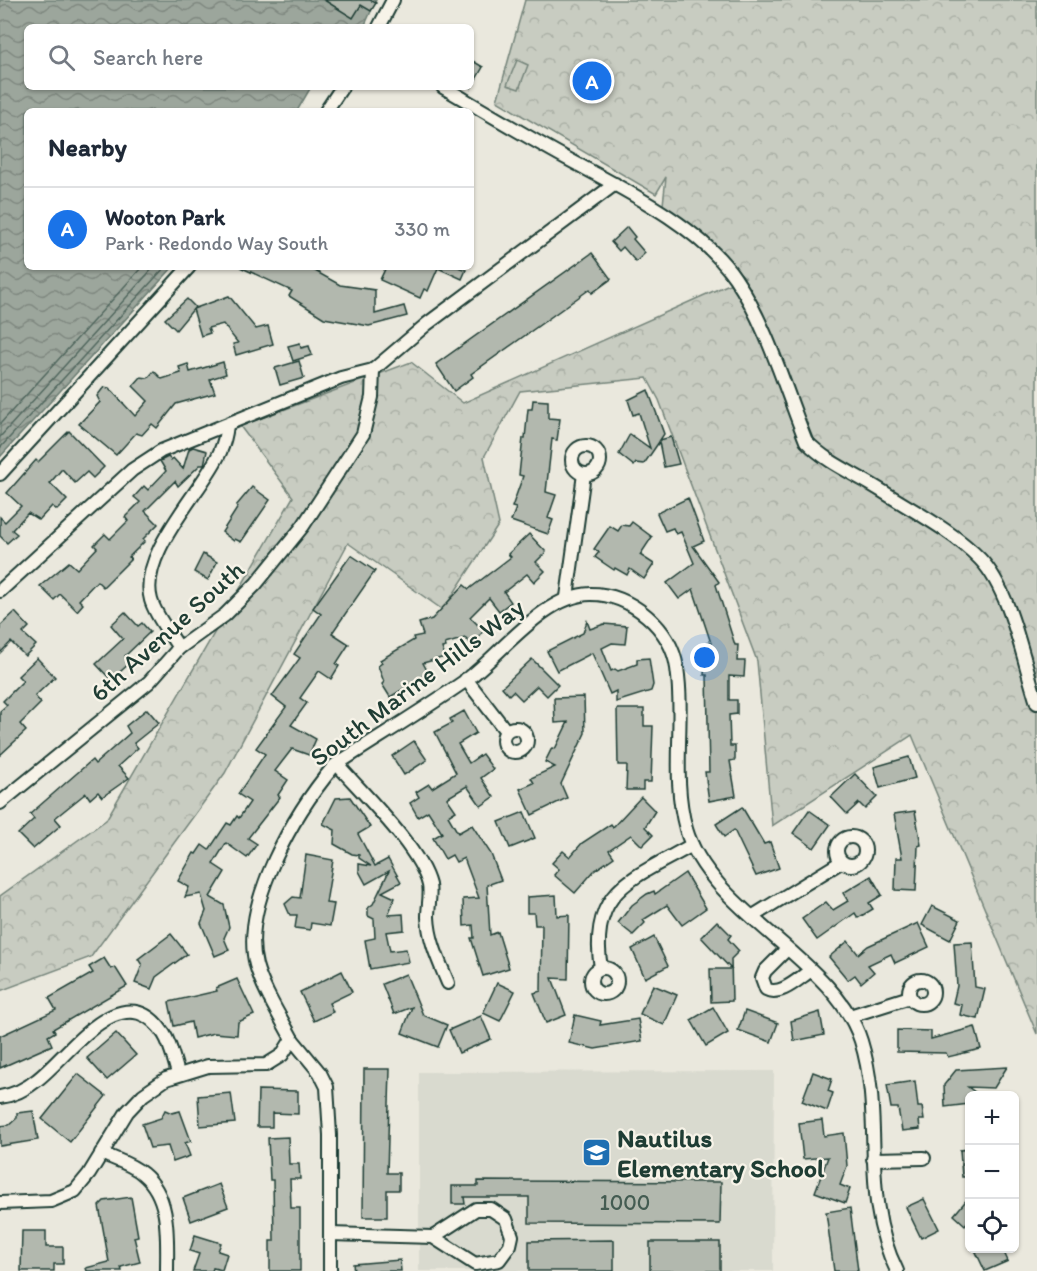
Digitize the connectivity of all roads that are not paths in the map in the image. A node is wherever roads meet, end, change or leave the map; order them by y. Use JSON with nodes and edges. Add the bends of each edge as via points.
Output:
{"nodes":[{"id":1,"x":393,"y":0,"type":"edge"},
{"id":2,"x":381,"y":24,"type":"edge"},
{"id":3,"x":340,"y":90,"type":"edge"},
{"id":4,"x":448,"y":90,"type":"edge"},
{"id":5,"x":328,"y":108,"type":"edge"},
{"id":6,"x":615,"y":184,"type":"junction"},
{"id":7,"x":186,"y":270,"type":"edge"},
{"id":8,"x":373,"y":370,"type":"junction"},
{"id":9,"x":227,"y":425,"type":"junction"},
{"id":10,"x":0,"y":474,"type":"edge"},
{"id":11,"x":584,"y":474,"type":"dead end"},
{"id":12,"x":0,"y":591,"type":"edge"},
{"id":13,"x":567,"y":597,"type":"junction"},
{"id":14,"x":179,"y":648,"type":"junction"},
{"id":15,"x":466,"y":679,"type":"junction"},
{"id":16,"x":1037,"y":703,"type":"edge"},
{"id":17,"x":506,"y":731,"type":"dead end"},
{"id":18,"x":337,"y":764,"type":"junction"},
{"id":19,"x":0,"y":803,"type":"edge"},
{"id":20,"x":692,"y":845,"type":"junction"},
{"id":21,"x":841,"y":862,"type":"dead end"},
{"id":22,"x":753,"y":916,"type":"junction"},
{"id":23,"x":787,"y":949,"type":"junction"},
{"id":24,"x":601,"y":968,"type":"dead end"},
{"id":25,"x":810,"y":971,"type":"junction"},
{"id":26,"x":448,"y":982,"type":"dead end"},
{"id":27,"x":910,"y":997,"type":"dead end"},
{"id":28,"x":850,"y":1016,"type":"junction"},
{"id":29,"x":292,"y":1039,"type":"junction"},
{"id":30,"x":178,"y":1073,"type":"junction"},
{"id":31,"x":0,"y":1097,"type":"edge"},
{"id":32,"x":101,"y":1153,"type":"junction"},
{"id":33,"x":924,"y":1158,"type":"dead end"},
{"id":34,"x":873,"y":1159,"type":"junction"},
{"id":35,"x":0,"y":1203,"type":"edge"},
{"id":36,"x":330,"y":1234,"type":"junction"},
{"id":37,"x":433,"y":1237,"type":"junction"},
{"id":38,"x":167,"y":1271,"type":"edge"},
{"id":39,"x":330,"y":1271,"type":"edge"},
{"id":40,"x":897,"y":1271,"type":"edge"}],
"edges":[{"from":1,"to":2,"type":"street"},
{"from":3,"to":5,"type":"street"},
{"from":4,"to":6,"type":"street"},
{"from":6,"to":8,"type":"street","via":[[427,324]]},
{"from":6,"to":16,"type":"street","via":[[686,231],[735,278],[753,311],[806,441],[821,457],[870,483],[979,558],[1005,604]]},
{"from":7,"to":10,"type":"street"},
{"from":8,"to":9,"type":"street","via":[[341,378]]},
{"from":8,"to":14,"type":"street","name":"6th Avenue South","via":[[372,397],[363,434],[303,526],[225,615]]},
{"from":9,"to":12,"type":"street","via":[[160,451],[132,470]]},
{"from":9,"to":14,"type":"street","via":[[221,451],[175,525],[150,579],[153,604]]},
{"from":11,"to":13,"type":"street"},
{"from":13,"to":15,"type":"street","name":"South Marine Hills Way"},
{"from":13,"to":20,"type":"street","via":[[592,594],[631,604],[661,631],[671,649],[678,685],[680,795]]},
{"from":14,"to":19,"type":"street","name":"6th Avenue South","via":[[149,682]]},
{"from":15,"to":17,"type":"street"},
{"from":15,"to":18,"type":"street","name":"South Marine Hills Way"},
{"from":18,"to":26,"type":"street","via":[[423,869],[430,891],[431,943]]},
{"from":18,"to":29,"type":"street","name":"South Marine Hills Way","via":[[296,819],[259,896],[254,919],[256,965]]},
{"from":20,"to":22,"type":"street","via":[[713,876]]},
{"from":20,"to":24,"type":"street","via":[[618,889],[605,906],[598,925]]},
{"from":21,"to":22,"type":"street"},
{"from":22,"to":23,"type":"street"},
{"from":23,"to":25,"type":"street"},
{"from":23,"to":25,"type":"street","via":[[765,971],[762,978],[766,989],[784,989]]},
{"from":25,"to":28,"type":"street"},
{"from":27,"to":28,"type":"street"},
{"from":28,"to":34,"type":"street","via":[[866,1065]]},
{"from":29,"to":30,"type":"street","via":[[282,1055],[266,1065],[208,1066]]},
{"from":29,"to":36,"type":"street","name":"South Marine Hills Way","via":[[327,1087]]},
{"from":30,"to":31,"type":"street","via":[[166,1036],[155,1023],[139,1013],[123,1013],[88,1030],[31,1085]]},
{"from":30,"to":32,"type":"street","via":[[135,1103]]},
{"from":32,"to":35,"type":"street","via":[[83,1183],[63,1198],[36,1204]]},
{"from":32,"to":38,"type":"street","via":[[143,1174],[159,1194],[165,1217]]},
{"from":33,"to":34,"type":"street"},
{"from":34,"to":40,"type":"street","via":[[881,1231]]},
{"from":36,"to":37,"type":"street"},
{"from":36,"to":39,"type":"street","name":"South Marine Hills Way"},
{"from":37,"to":37,"type":"street","via":[[476,1209],[499,1213],[512,1236],[499,1260],[475,1264]]}]}
